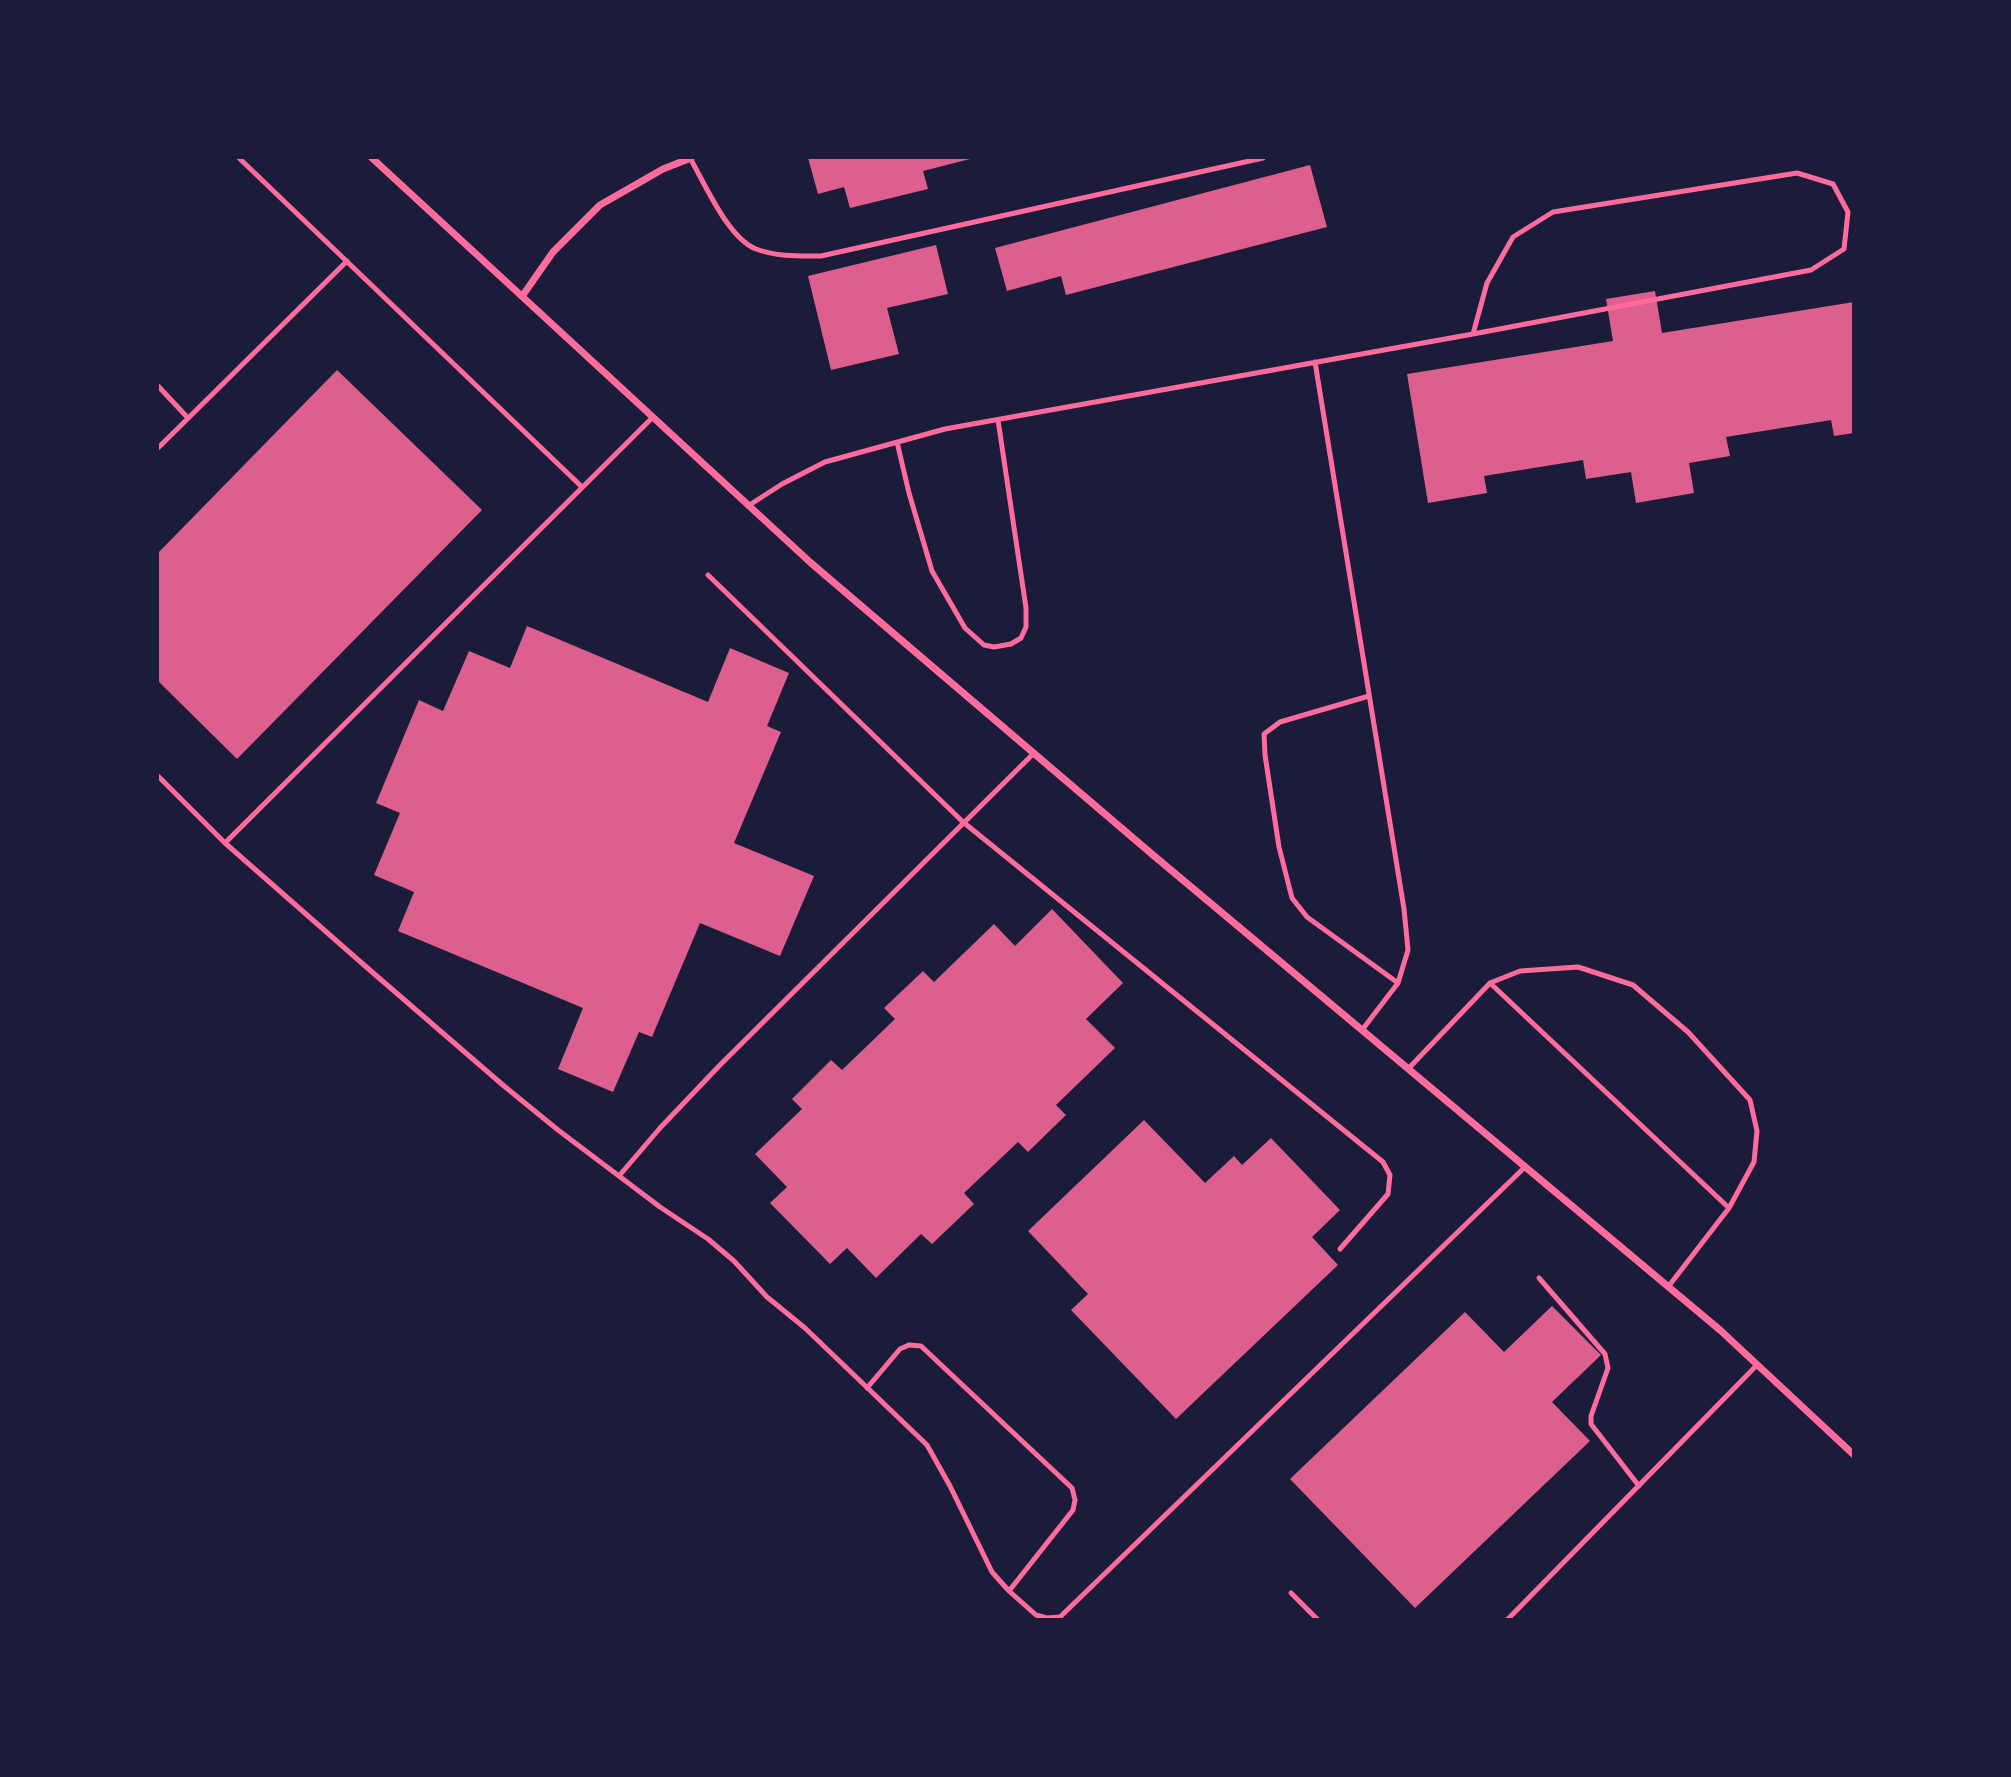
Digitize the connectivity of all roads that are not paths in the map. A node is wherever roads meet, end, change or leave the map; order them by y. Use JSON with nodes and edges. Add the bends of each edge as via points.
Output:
{"nodes":[{"id":1,"x":239,"y":158,"type":"edge"},
{"id":2,"x":372,"y":158,"type":"edge"},
{"id":3,"x":690,"y":158,"type":"edge"},
{"id":4,"x":1263,"y":158,"type":"edge"},
{"id":5,"x":347,"y":261,"type":"junction"},
{"id":6,"x":523,"y":295,"type":"junction"},
{"id":7,"x":1473,"y":334,"type":"junction"},
{"id":8,"x":1315,"y":362,"type":"junction"},
{"id":9,"x":158,"y":386,"type":"edge"},
{"id":10,"x":653,"y":417,"type":"junction"},
{"id":11,"x":188,"y":418,"type":"junction"},
{"id":12,"x":998,"y":420,"type":"junction"},
{"id":13,"x":897,"y":442,"type":"junction"},
{"id":14,"x":158,"y":447,"type":"edge"},
{"id":15,"x":582,"y":487,"type":"junction"},
{"id":16,"x":748,"y":506,"type":"junction"},
{"id":17,"x":708,"y":575,"type":"dead end"},
{"id":18,"x":1369,"y":695,"type":"junction"},
{"id":19,"x":1034,"y":753,"type":"junction"},
{"id":20,"x":158,"y":776,"type":"edge"},
{"id":21,"x":963,"y":822,"type":"junction"},
{"id":22,"x":225,"y":843,"type":"junction"},
{"id":23,"x":1398,"y":983,"type":"junction"},
{"id":24,"x":1490,"y":983,"type":"junction"},
{"id":25,"x":1362,"y":1030,"type":"junction"},
{"id":26,"x":1408,"y":1069,"type":"junction"},
{"id":27,"x":1525,"y":1167,"type":"junction"},
{"id":28,"x":619,"y":1176,"type":"junction"},
{"id":29,"x":1729,"y":1208,"type":"junction"},
{"id":30,"x":1340,"y":1249,"type":"dead end"},
{"id":31,"x":1539,"y":1278,"type":"dead end"},
{"id":32,"x":1668,"y":1287,"type":"junction"},
{"id":33,"x":1757,"y":1365,"type":"junction"},
{"id":34,"x":867,"y":1388,"type":"junction"},
{"id":35,"x":1853,"y":1455,"type":"edge"},
{"id":36,"x":1639,"y":1486,"type":"junction"},
{"id":37,"x":1009,"y":1591,"type":"junction"},
{"id":38,"x":1291,"y":1593,"type":"dead end"},
{"id":39,"x":1318,"y":1619,"type":"edge"},
{"id":40,"x":1507,"y":1619,"type":"edge"}],
"edges":[{"from":1,"to":5,"type":"lane"},
{"from":2,"to":6,"type":"street"},
{"from":3,"to":4,"type":"lane","via":[[729,227],[755,249],[787,256],[821,256]]},
{"from":3,"to":6,"type":"street","via":[[600,205],[553,253]]},
{"from":5,"to":11,"type":"lane"},
{"from":5,"to":15,"type":"lane"},
{"from":6,"to":10,"type":"street"},
{"from":7,"to":7,"type":"lane","via":[[1487,283],[1513,237],[1553,212],[1797,173],[1833,184],[1848,212],[1844,249],[1811,270]]},
{"from":7,"to":8,"type":"lane"},
{"from":8,"to":12,"type":"lane"},
{"from":8,"to":18,"type":"lane"},
{"from":9,"to":11,"type":"lane"},
{"from":10,"to":15,"type":"lane"},
{"from":10,"to":16,"type":"street"},
{"from":11,"to":14,"type":"lane"},
{"from":12,"to":13,"type":"lane"},
{"from":12,"to":13,"type":"lane","via":[[1026,608],[1026,627],[1021,638],[1011,644],[984,645],[965,628],[932,571]]},
{"from":13,"to":16,"type":"lane","via":[[825,462]]},
{"from":15,"to":22,"type":"lane"},
{"from":16,"to":19,"type":"street"},
{"from":17,"to":21,"type":"lane"},
{"from":18,"to":23,"type":"lane","via":[[1404,909],[1408,950]]},
{"from":18,"to":23,"type":"lane","via":[[1280,722],[1264,734],[1265,754],[1292,898],[1307,917]]},
{"from":19,"to":21,"type":"lane"},
{"from":19,"to":25,"type":"street"},
{"from":20,"to":22,"type":"lane"},
{"from":21,"to":28,"type":"lane","via":[[711,1074]]},
{"from":21,"to":30,"type":"lane","via":[[1383,1162],[1390,1175],[1388,1194]]},
{"from":22,"to":28,"type":"lane","via":[[504,1086]]},
{"from":23,"to":25,"type":"lane"},
{"from":24,"to":26,"type":"lane"},
{"from":24,"to":29,"type":"lane"},
{"from":24,"to":29,"type":"lane","via":[[1520,971],[1578,967],[1633,985],[1688,1032],[1750,1100],[1757,1130],[1754,1162]]},
{"from":25,"to":26,"type":"street"},
{"from":26,"to":27,"type":"street"},
{"from":27,"to":32,"type":"street"},
{"from":27,"to":37,"type":"lane","via":[[1060,1617],[1036,1615]]},
{"from":28,"to":34,"type":"lane","via":[[734,1261]]},
{"from":29,"to":32,"type":"lane"},
{"from":31,"to":36,"type":"lane","via":[[1605,1354],[1608,1368],[1591,1424]]},
{"from":32,"to":33,"type":"street"},
{"from":33,"to":35,"type":"street"},
{"from":33,"to":36,"type":"lane"},
{"from":34,"to":37,"type":"lane","via":[[927,1445],[992,1572]]},
{"from":34,"to":37,"type":"lane","via":[[900,1349],[921,1346],[1072,1488],[1073,1510]]},
{"from":36,"to":40,"type":"lane"},
{"from":38,"to":39,"type":"lane"}]}
